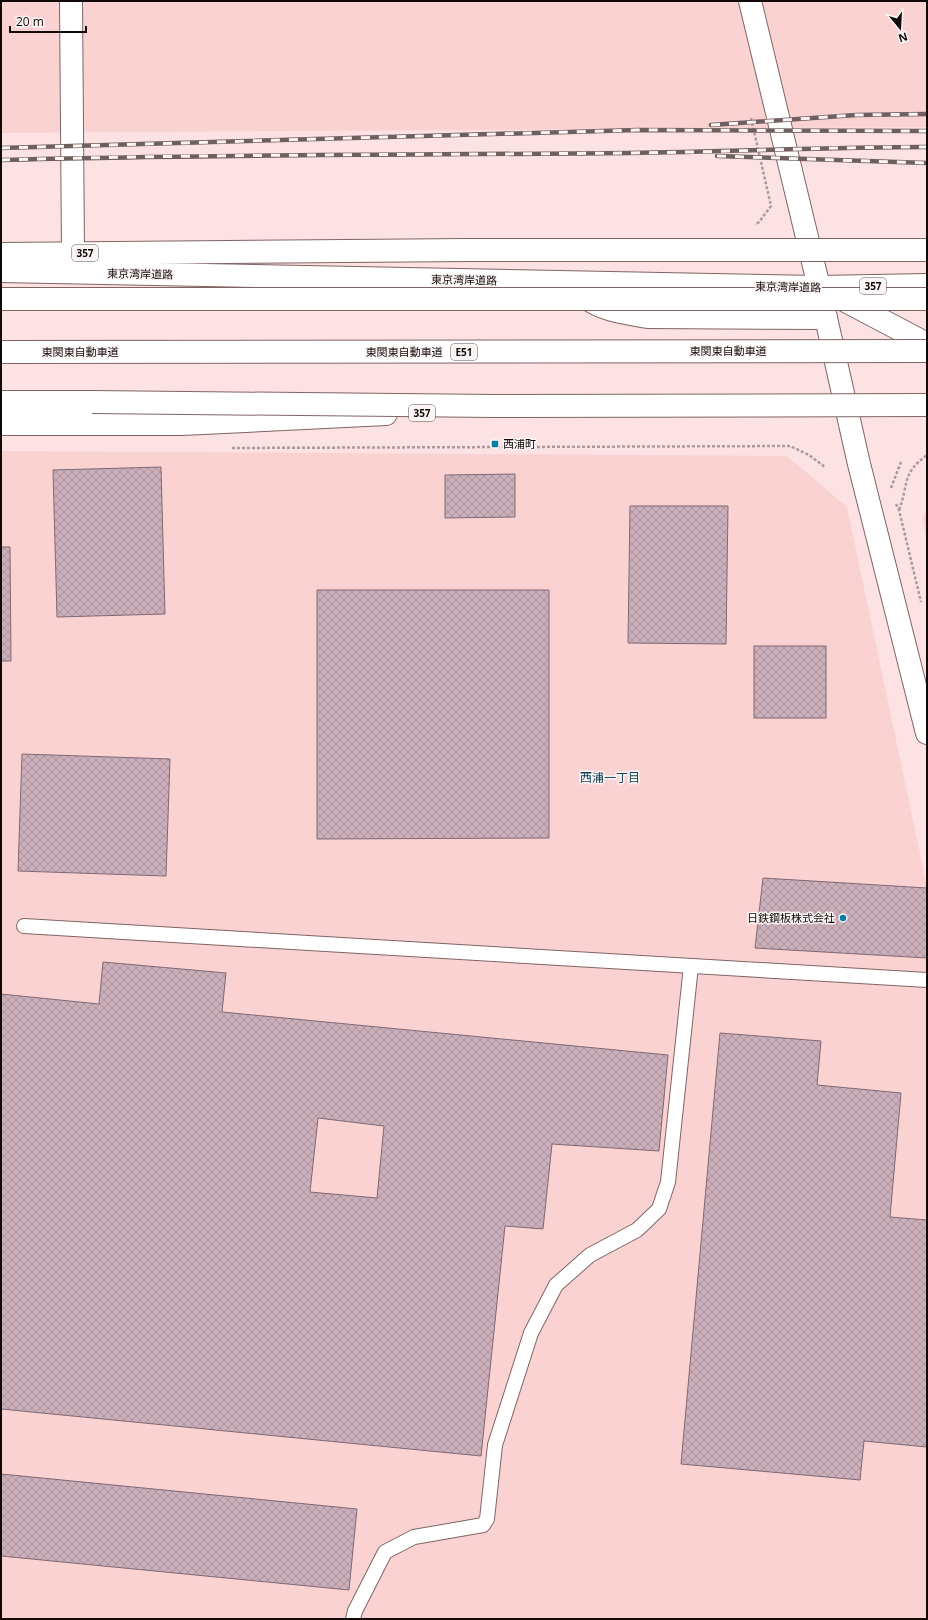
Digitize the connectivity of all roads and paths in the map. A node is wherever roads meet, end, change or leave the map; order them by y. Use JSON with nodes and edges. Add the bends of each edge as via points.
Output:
{"nodes":[{"id":1,"x":71,"y":1,"type":"edge"},
{"id":2,"x":750,"y":1,"type":"edge"},
{"id":3,"x":751,"y":115,"type":"dead end"},
{"id":4,"x":752,"y":226,"type":"dead end"},
{"id":5,"x":927,"y":250,"type":"edge"},
{"id":6,"x":73,"y":253,"type":"junction"},
{"id":7,"x":1,"y":254,"type":"edge"},
{"id":8,"x":1,"y":271,"type":"edge"},
{"id":9,"x":567,"y":282,"type":"junction"},
{"id":10,"x":927,"y":285,"type":"edge"},
{"id":11,"x":819,"y":288,"type":"junction"},
{"id":12,"x":1,"y":299,"type":"edge"},
{"id":13,"x":927,"y":299,"type":"edge"},
{"id":14,"x":826,"y":318,"type":"junction"},
{"id":15,"x":927,"y":344,"type":"edge"},
{"id":16,"x":927,"y":351,"type":"edge"},
{"id":17,"x":1,"y":352,"type":"edge"},
{"id":18,"x":927,"y":395,"type":"edge"},
{"id":19,"x":843,"y":396,"type":"junction"},
{"id":20,"x":1,"y":402,"type":"edge"},
{"id":21,"x":927,"y":405,"type":"edge"},
{"id":22,"x":1,"y":424,"type":"edge"},
{"id":23,"x":231,"y":448,"type":"dead end"},
{"id":24,"x":927,"y":455,"type":"edge"},
{"id":25,"x":901,"y":462,"type":"dead end"},
{"id":26,"x":825,"y":467,"type":"dead end"},
{"id":27,"x":892,"y":494,"type":"dead end"},
{"id":28,"x":893,"y":500,"type":"dead end"},
{"id":29,"x":899,"y":510,"type":"junction"},
{"id":30,"x":922,"y":606,"type":"dead end"},
{"id":31,"x":927,"y":733,"type":"edge"},
{"id":32,"x":24,"y":926,"type":"dead end"},
{"id":33,"x":691,"y":966,"type":"junction"},
{"id":34,"x":927,"y":980,"type":"edge"},
{"id":35,"x":353,"y":1619,"type":"edge"}],
"edges":[{"from":1,"to":6,"type":"main road"},
{"from":2,"to":11,"type":"main road"},
{"from":3,"to":4,"type":"path","via":[[771,206],[759,222]]},
{"from":5,"to":6,"type":"main road","name":"東京湾岸道路","number":"357","bridge":true},
{"from":6,"to":7,"type":"main road","name":"東京湾岸道路","number":"357"},
{"from":8,"to":9,"type":"main road","name":"東京湾岸道路","number":"357"},
{"from":9,"to":11,"type":"main road","name":"東京湾岸道路","number":"357"},
{"from":9,"to":14,"type":"main road","via":[[594,304],[648,317]]},
{"from":10,"to":11,"type":"main road","name":"東京湾岸道路","number":"357"},
{"from":11,"to":14,"type":"main road"},
{"from":11,"to":15,"type":"main road"},
{"from":12,"to":13,"type":"main road","bridge":true},
{"from":14,"to":19,"type":"main road"},
{"from":16,"to":17,"type":"main road","name":"東関東自動車道","number":"E51","bridge":true},
{"from":18,"to":19,"type":"main road","number":"357"},
{"from":19,"to":22,"type":"main road","number":"357","via":[[792,395],[182,424]]},
{"from":19,"to":31,"type":"main road"},
{"from":20,"to":21,"type":"main road","number":"357","bridge":true,"via":[[485,406]]},
{"from":23,"to":26,"type":"path","via":[[790,446],[809,455]]},
{"from":24,"to":29,"type":"path","via":[[916,463],[908,474]]},
{"from":25,"to":27,"type":"path","via":[[891,488]]},
{"from":28,"to":29,"type":"path"},
{"from":29,"to":30,"type":"path"},
{"from":32,"to":33,"type":"lane"},
{"from":33,"to":34,"type":"lane"},
{"from":33,"to":35,"type":"lane","via":[[668,1182],[659,1209],[637,1230],[590,1255],[556,1285],[531,1333],[495,1445],[487,1519],[483,1525],[414,1537],[385,1552]]}]}
